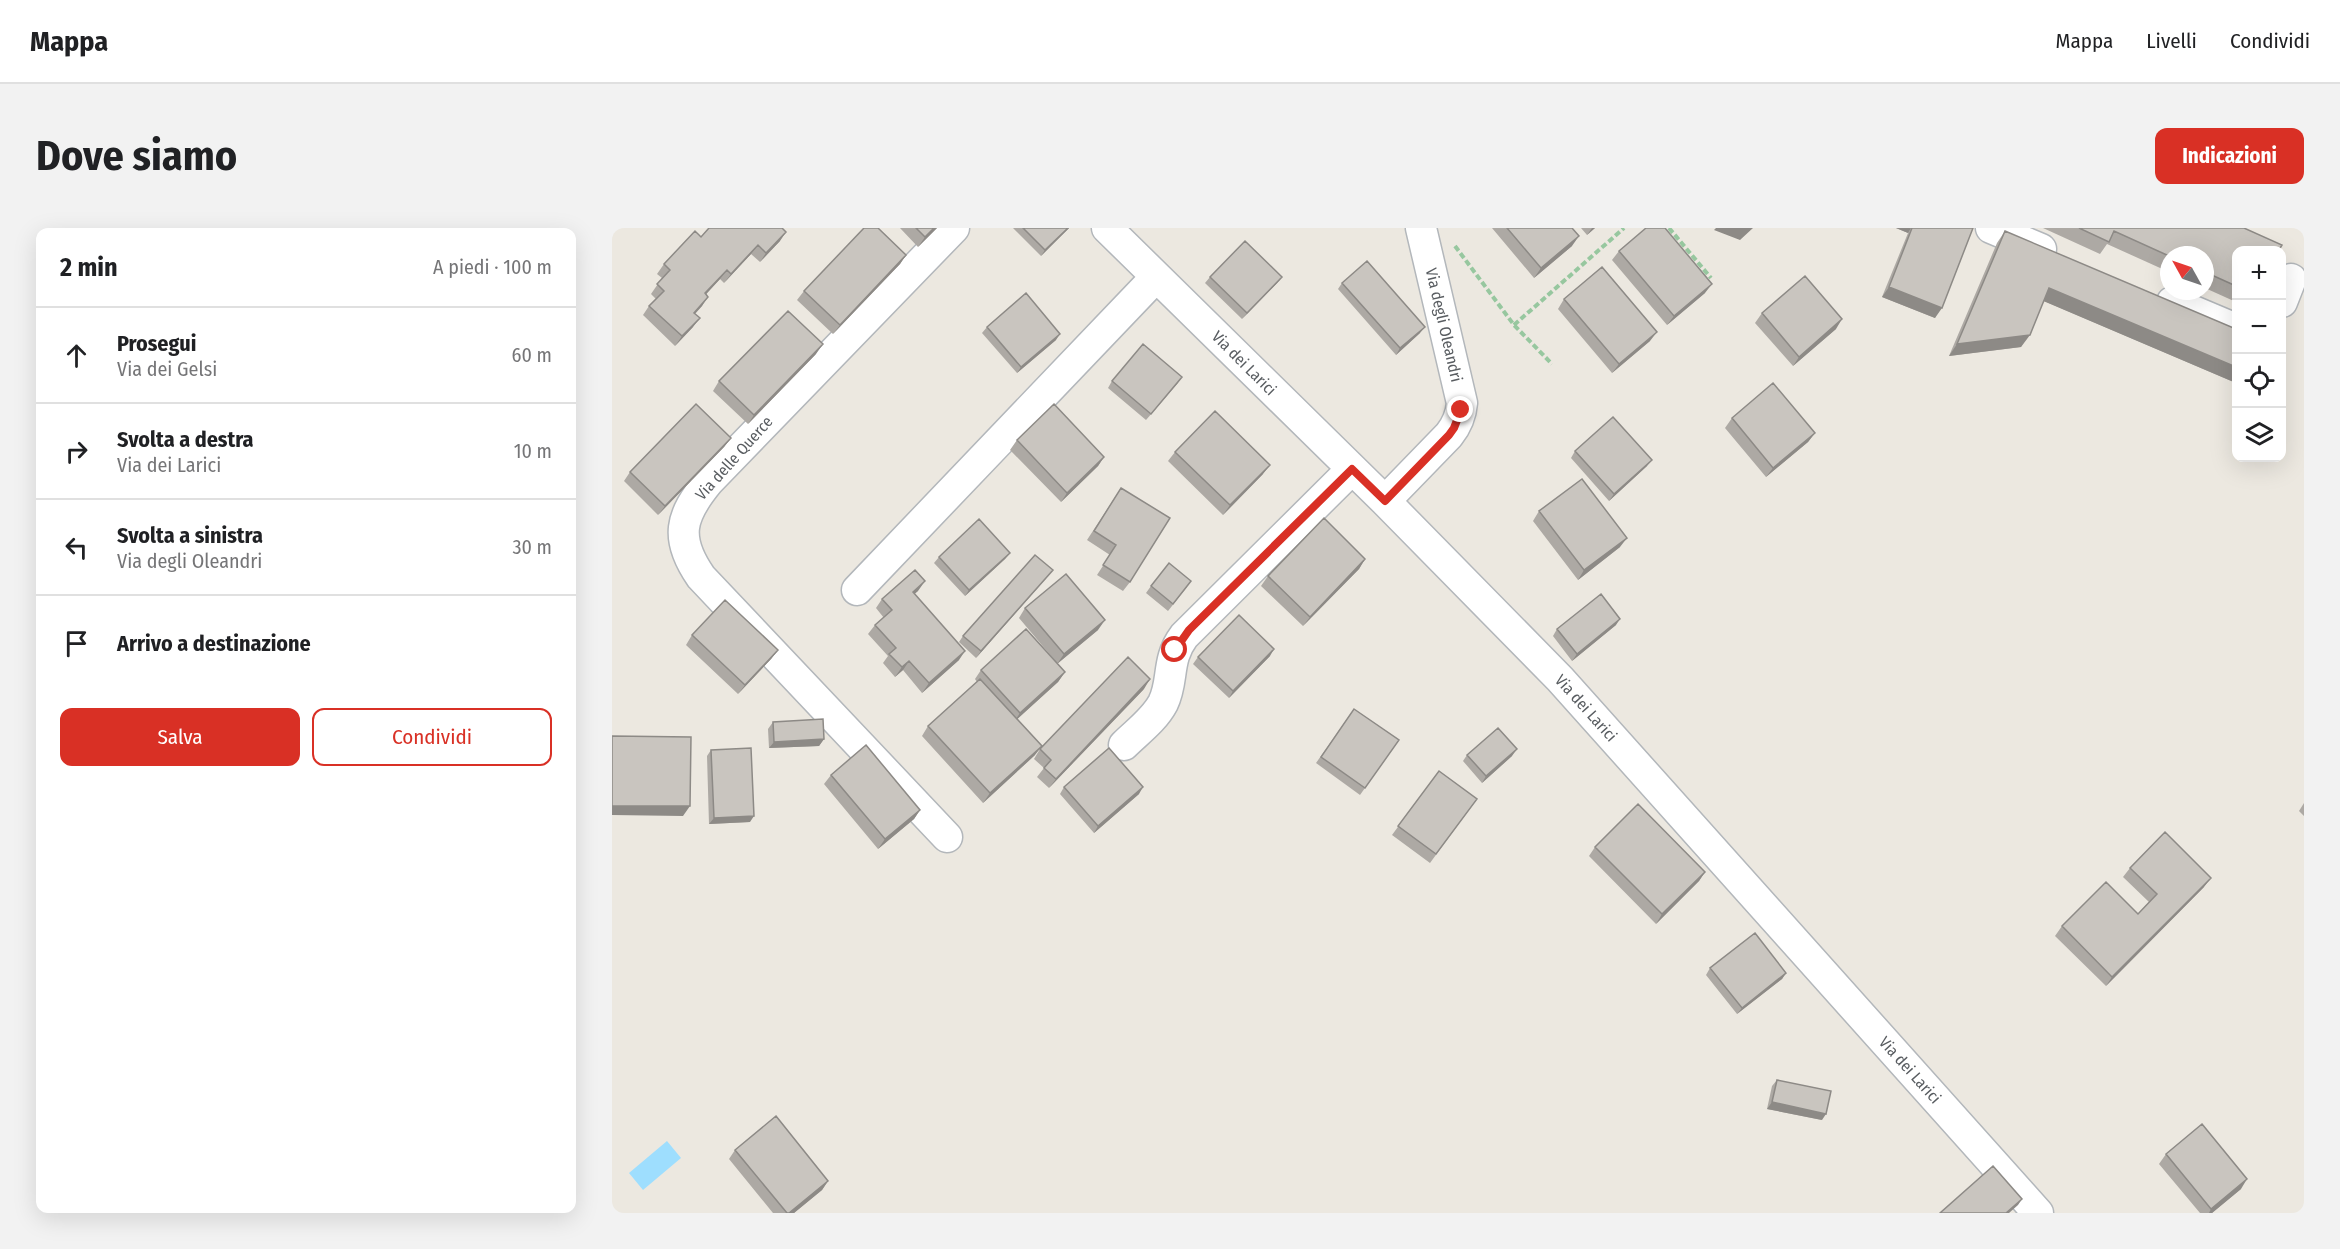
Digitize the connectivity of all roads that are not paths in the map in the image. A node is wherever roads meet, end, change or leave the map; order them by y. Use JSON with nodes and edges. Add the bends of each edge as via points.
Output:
{"nodes":[{"id":1,"x":954,"y":228,"type":"edge"},
{"id":2,"x":1107,"y":228,"type":"edge"},
{"id":3,"x":1422,"y":228,"type":"edge"},
{"id":4,"x":1991,"y":228,"type":"edge"},
{"id":5,"x":2066,"y":259,"type":"edge"},
{"id":6,"x":1156,"y":277,"type":"junction"},
{"id":7,"x":2151,"y":294,"type":"edge"},
{"id":8,"x":2232,"y":327,"type":"edge"},
{"id":9,"x":1352,"y":469,"type":"junction"},
{"id":10,"x":1385,"y":501,"type":"junction"},
{"id":11,"x":857,"y":590,"type":"dead end"},
{"id":12,"x":1124,"y":745,"type":"dead end"},
{"id":13,"x":947,"y":837,"type":"dead end"},
{"id":14,"x":2038,"y":1213,"type":"edge"}],
"edges":[{"from":1,"to":13,"type":"street","name":"Via delle Querce","via":[[709,481],[691,507],[683,529],[686,553],[701,577]]},
{"from":2,"to":6,"type":"street","name":"Via dei Larici"},
{"from":3,"to":10,"type":"street","name":"Via degli Oleandri","via":[[1462,403],[1449,435]]},
{"from":4,"to":5,"type":"street"},
{"from":6,"to":9,"type":"street","name":"Via dei Larici"},
{"from":6,"to":11,"type":"street"},
{"from":7,"to":8,"type":"street"},
{"from":9,"to":10,"type":"street","name":"Via dei Larici"},
{"from":9,"to":12,"type":"street","via":[[1184,636],[1172,658],[1164,702]]},
{"from":10,"to":14,"type":"street","name":"Via dei Larici","via":[[1560,679]]}]}
